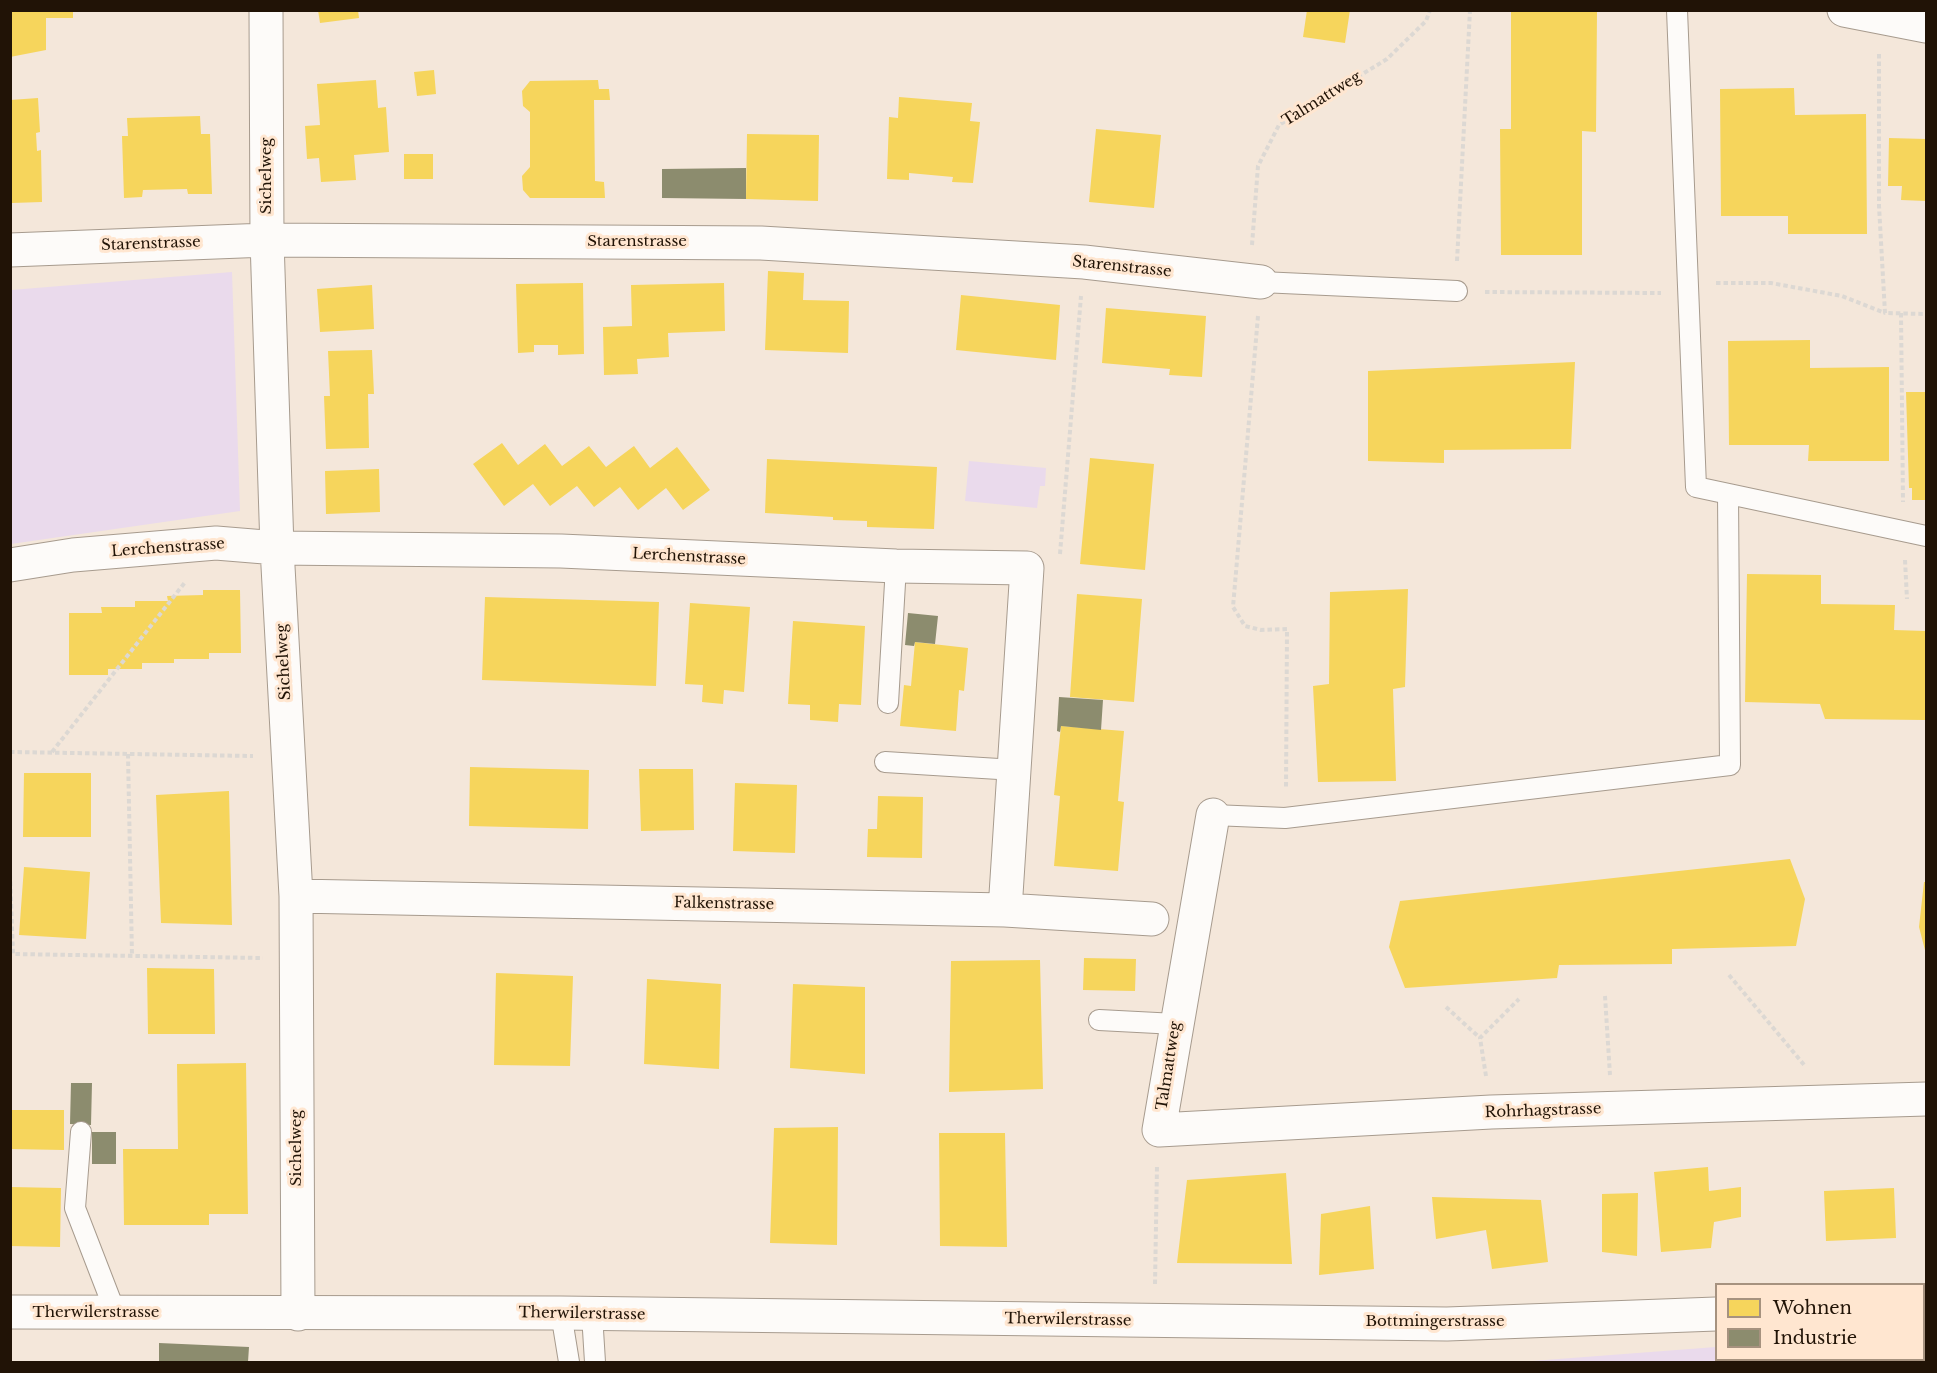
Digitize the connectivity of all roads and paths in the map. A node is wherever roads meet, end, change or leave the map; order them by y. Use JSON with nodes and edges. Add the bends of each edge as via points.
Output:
{"nodes":[{"id":1,"x":266,"y":10,"type":"edge"},
{"id":2,"x":1430,"y":10,"type":"edge"},
{"id":3,"x":1470,"y":10,"type":"edge"},
{"id":4,"x":1677,"y":10,"type":"edge"},
{"id":5,"x":1856,"y":13,"type":"edge"},
{"id":6,"x":1926,"y":26,"type":"edge"},
{"id":7,"x":1457,"y":237,"type":"dead end"},
{"id":8,"x":267,"y":240,"type":"junction"},
{"id":9,"x":10,"y":250,"type":"edge"},
{"id":10,"x":1084,"y":262,"type":"junction"},
{"id":11,"x":1261,"y":282,"type":"junction"},
{"id":12,"x":1690,"y":288,"type":"junction"},
{"id":13,"x":1457,"y":291,"type":"dead end"},
{"id":14,"x":1486,"y":292,"type":"dead end"},
{"id":15,"x":1885,"y":313,"type":"junction"},
{"id":16,"x":1900,"y":313,"type":"junction"},
{"id":17,"x":1926,"y":314,"type":"edge"},
{"id":18,"x":1728,"y":494,"type":"junction"},
{"id":19,"x":1903,"y":531,"type":"junction"},
{"id":20,"x":1926,"y":536,"type":"edge"},
{"id":21,"x":216,"y":543,"type":"junction"},
{"id":22,"x":277,"y":548,"type":"junction"},
{"id":23,"x":10,"y":565,"type":"edge"},
{"id":24,"x":896,"y":566,"type":"junction"},
{"id":25,"x":1028,"y":568,"type":"junction"},
{"id":26,"x":1907,"y":599,"type":"dead end"},
{"id":27,"x":888,"y":703,"type":"dead end"},
{"id":28,"x":10,"y":752,"type":"edge"},
{"id":29,"x":51,"y":753,"type":"junction"},
{"id":30,"x":128,"y":754,"type":"junction"},
{"id":31,"x":290,"y":756,"type":"junction"},
{"id":32,"x":885,"y":762,"type":"dead end"},
{"id":33,"x":1015,"y":770,"type":"junction"},
{"id":34,"x":1213,"y":815,"type":"joint"},
{"id":35,"x":1285,"y":818,"type":"junction"},
{"id":36,"x":10,"y":874,"type":"edge"},
{"id":37,"x":296,"y":896,"type":"junction"},
{"id":38,"x":1005,"y":910,"type":"junction"},
{"id":39,"x":1152,"y":919,"type":"dead end"},
{"id":40,"x":132,"y":956,"type":"junction"},
{"id":41,"x":297,"y":958,"type":"junction"},
{"id":42,"x":1730,"y":975,"type":"dead end"},
{"id":43,"x":1605,"y":996,"type":"dead end"},
{"id":44,"x":1519,"y":999,"type":"dead end"},
{"id":45,"x":1446,"y":1007,"type":"dead end"},
{"id":46,"x":1099,"y":1020,"type":"dead end"},
{"id":47,"x":1176,"y":1024,"type":"junction"},
{"id":48,"x":1480,"y":1038,"type":"junction"},
{"id":49,"x":1926,"y":1099,"type":"edge"},
{"id":50,"x":1834,"y":1102,"type":"junction"},
{"id":51,"x":1612,"y":1108,"type":"junction"},
{"id":52,"x":1491,"y":1112,"type":"junction"},
{"id":53,"x":1159,"y":1130,"type":"junction"},
{"id":54,"x":81,"y":1132,"type":"dead end"},
{"id":55,"x":10,"y":1312,"type":"edge"},
{"id":56,"x":116,"y":1314,"type":"junction"},
{"id":57,"x":298,"y":1314,"type":"junction"},
{"id":58,"x":577,"y":1314,"type":"junction"},
{"id":59,"x":1715,"y":1314,"type":"edge"},
{"id":60,"x":1154,"y":1321,"type":"junction"},
{"id":61,"x":569,"y":1362,"type":"edge"},
{"id":62,"x":595,"y":1362,"type":"edge"}],
"edges":[{"from":1,"to":8,"type":"street","name":"Sichelweg"},
{"from":2,"to":11,"type":"path","name":"Talmattweg","via":[[1426,21],[1387,59],[1279,125],[1258,166],[1251,254]]},
{"from":3,"to":7,"type":"path"},
{"from":4,"to":12,"type":"lane"},
{"from":5,"to":6,"type":"street"},
{"from":5,"to":15,"type":"path","via":[[1880,206]]},
{"from":8,"to":9,"type":"street","name":"Starenstrasse"},
{"from":8,"to":10,"type":"street","name":"Starenstrasse","via":[[761,243]]},
{"from":8,"to":22,"type":"street","name":"Sichelweg"},
{"from":10,"to":11,"type":"street","name":"Starenstrasse"},
{"from":10,"to":25,"type":"path","via":[[1059,568]]},
{"from":11,"to":13,"type":"lane"},
{"from":11,"to":35,"type":"path","via":[[1233,607],[1245,626],[1287,629]]},
{"from":12,"to":14,"type":"path"},
{"from":12,"to":15,"type":"path","via":[[1771,283],[1842,296]]},
{"from":12,"to":18,"type":"lane","via":[[1696,487]]},
{"from":15,"to":16,"type":"path"},
{"from":16,"to":17,"type":"path"},
{"from":16,"to":19,"type":"path"},
{"from":18,"to":19,"type":"lane"},
{"from":18,"to":35,"type":"lane","via":[[1730,765]]},
{"from":19,"to":20,"type":"lane"},
{"from":19,"to":26,"type":"path"},
{"from":21,"to":22,"type":"street","name":"Lerchenstrasse"},
{"from":21,"to":23,"type":"street","name":"Lerchenstrasse","via":[[73,555]]},
{"from":21,"to":29,"type":"path"},
{"from":22,"to":24,"type":"street","name":"Lerchenstrasse","via":[[561,551]]},
{"from":22,"to":31,"type":"street","name":"Sichelweg"},
{"from":24,"to":25,"type":"street","name":"Lerchenstrasse"},
{"from":24,"to":27,"type":"lane"},
{"from":25,"to":33,"type":"street"},
{"from":28,"to":29,"type":"path"},
{"from":29,"to":30,"type":"path"},
{"from":30,"to":31,"type":"path"},
{"from":30,"to":40,"type":"path"},
{"from":31,"to":37,"type":"street","name":"Sichelweg"},
{"from":32,"to":33,"type":"lane"},
{"from":33,"to":38,"type":"street"},
{"from":34,"to":35,"type":"lane"},
{"from":34,"to":47,"type":"street","name":"Talmattweg"},
{"from":36,"to":40,"type":"path","via":[[13,954]]},
{"from":37,"to":38,"type":"street","name":"Falkenstrasse"},
{"from":37,"to":41,"type":"street","name":"Sichelweg"},
{"from":38,"to":39,"type":"street","name":"Falkenstrasse"},
{"from":40,"to":41,"type":"path"},
{"from":41,"to":57,"type":"street","name":"Sichelweg"},
{"from":42,"to":50,"type":"path"},
{"from":43,"to":51,"type":"path"},
{"from":44,"to":48,"type":"path"},
{"from":45,"to":48,"type":"path"},
{"from":46,"to":47,"type":"lane"},
{"from":47,"to":53,"type":"street","name":"Talmattweg"},
{"from":48,"to":52,"type":"path"},
{"from":49,"to":50,"type":"street","name":"Rohrhagstrasse"},
{"from":50,"to":51,"type":"street","name":"Rohrhagstrasse"},
{"from":51,"to":52,"type":"street","name":"Rohrhagstrasse"},
{"from":52,"to":53,"type":"street","name":"Rohrhagstrasse"},
{"from":53,"to":60,"type":"path","name":"Talmattweg"},
{"from":54,"to":56,"type":"lane","via":[[75,1208]]},
{"from":55,"to":56,"type":"street","name":"Therwilerstrasse"},
{"from":56,"to":57,"type":"street","name":"Therwilerstrasse"},
{"from":57,"to":58,"type":"street","name":"Therwilerstrasse"},
{"from":58,"to":60,"type":"street","name":"Therwilerstrasse"},
{"from":58,"to":61,"type":"lane"},
{"from":58,"to":62,"type":"lane"},
{"from":59,"to":60,"type":"street","name":"Bottmingerstrasse","via":[[1447,1324]]}]}
